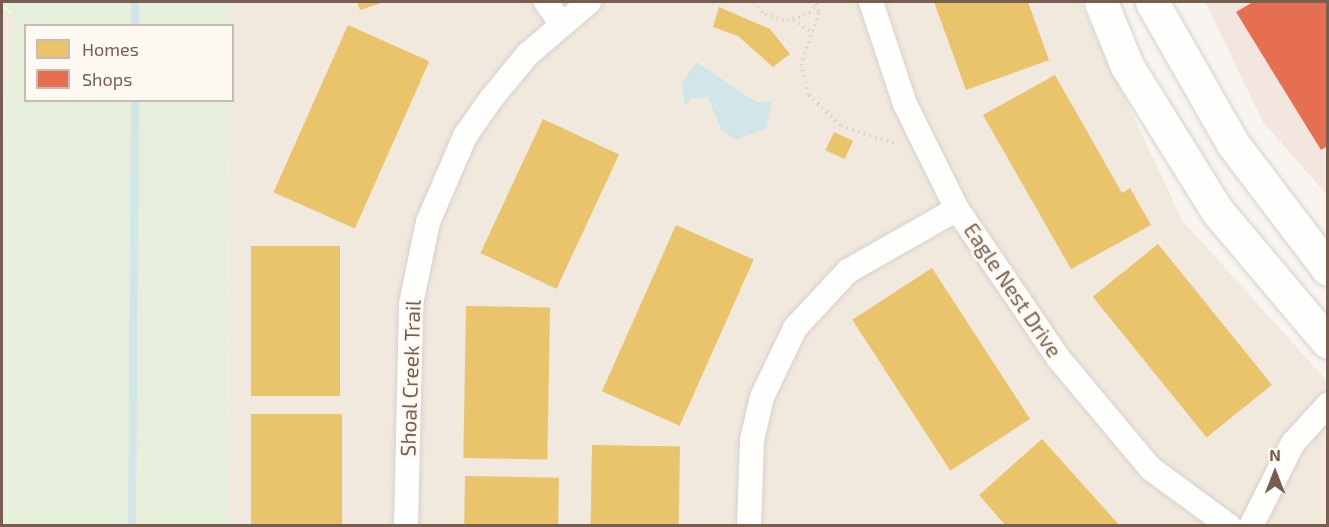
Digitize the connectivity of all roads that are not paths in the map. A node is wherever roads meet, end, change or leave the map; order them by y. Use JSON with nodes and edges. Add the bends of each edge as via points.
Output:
{"nodes":[{"id":1,"x":546,"y":2,"type":"edge"},
{"id":2,"x":589,"y":2,"type":"edge"},
{"id":3,"x":871,"y":2,"type":"edge"},
{"id":4,"x":1101,"y":2,"type":"edge"},
{"id":5,"x":1152,"y":2,"type":"edge"},
{"id":6,"x":560,"y":22,"type":"junction"},
{"id":7,"x":957,"y":209,"type":"junction"},
{"id":8,"x":1328,"y":269,"type":"edge"},
{"id":9,"x":1328,"y":342,"type":"edge"},
{"id":10,"x":1328,"y":405,"type":"edge"},
{"id":11,"x":406,"y":525,"type":"edge"},
{"id":12,"x":749,"y":525,"type":"edge"},
{"id":13,"x":1229,"y":525,"type":"edge"},
{"id":14,"x":1251,"y":525,"type":"edge"}],
"edges":[{"from":1,"to":6,"type":"street"},
{"from":2,"to":6,"type":"street","name":"Shoal Creek Trail"},
{"from":3,"to":7,"type":"street","name":"Eagle Nest Drive","via":[[905,104]]},
{"from":4,"to":9,"type":"street","via":[[1127,66],[1218,212]]},
{"from":5,"to":8,"type":"street","via":[[1233,144]]},
{"from":6,"to":11,"type":"street","name":"Shoal Creek Trail","via":[[465,136],[428,222],[411,304]]},
{"from":7,"to":12,"type":"street","via":[[848,271],[795,328],[762,397],[752,440]]},
{"from":7,"to":13,"type":"street","name":"Eagle Nest Drive","via":[[1106,422],[1150,468]]},
{"from":10,"to":14,"type":"street","via":[[1293,443]]}]}
